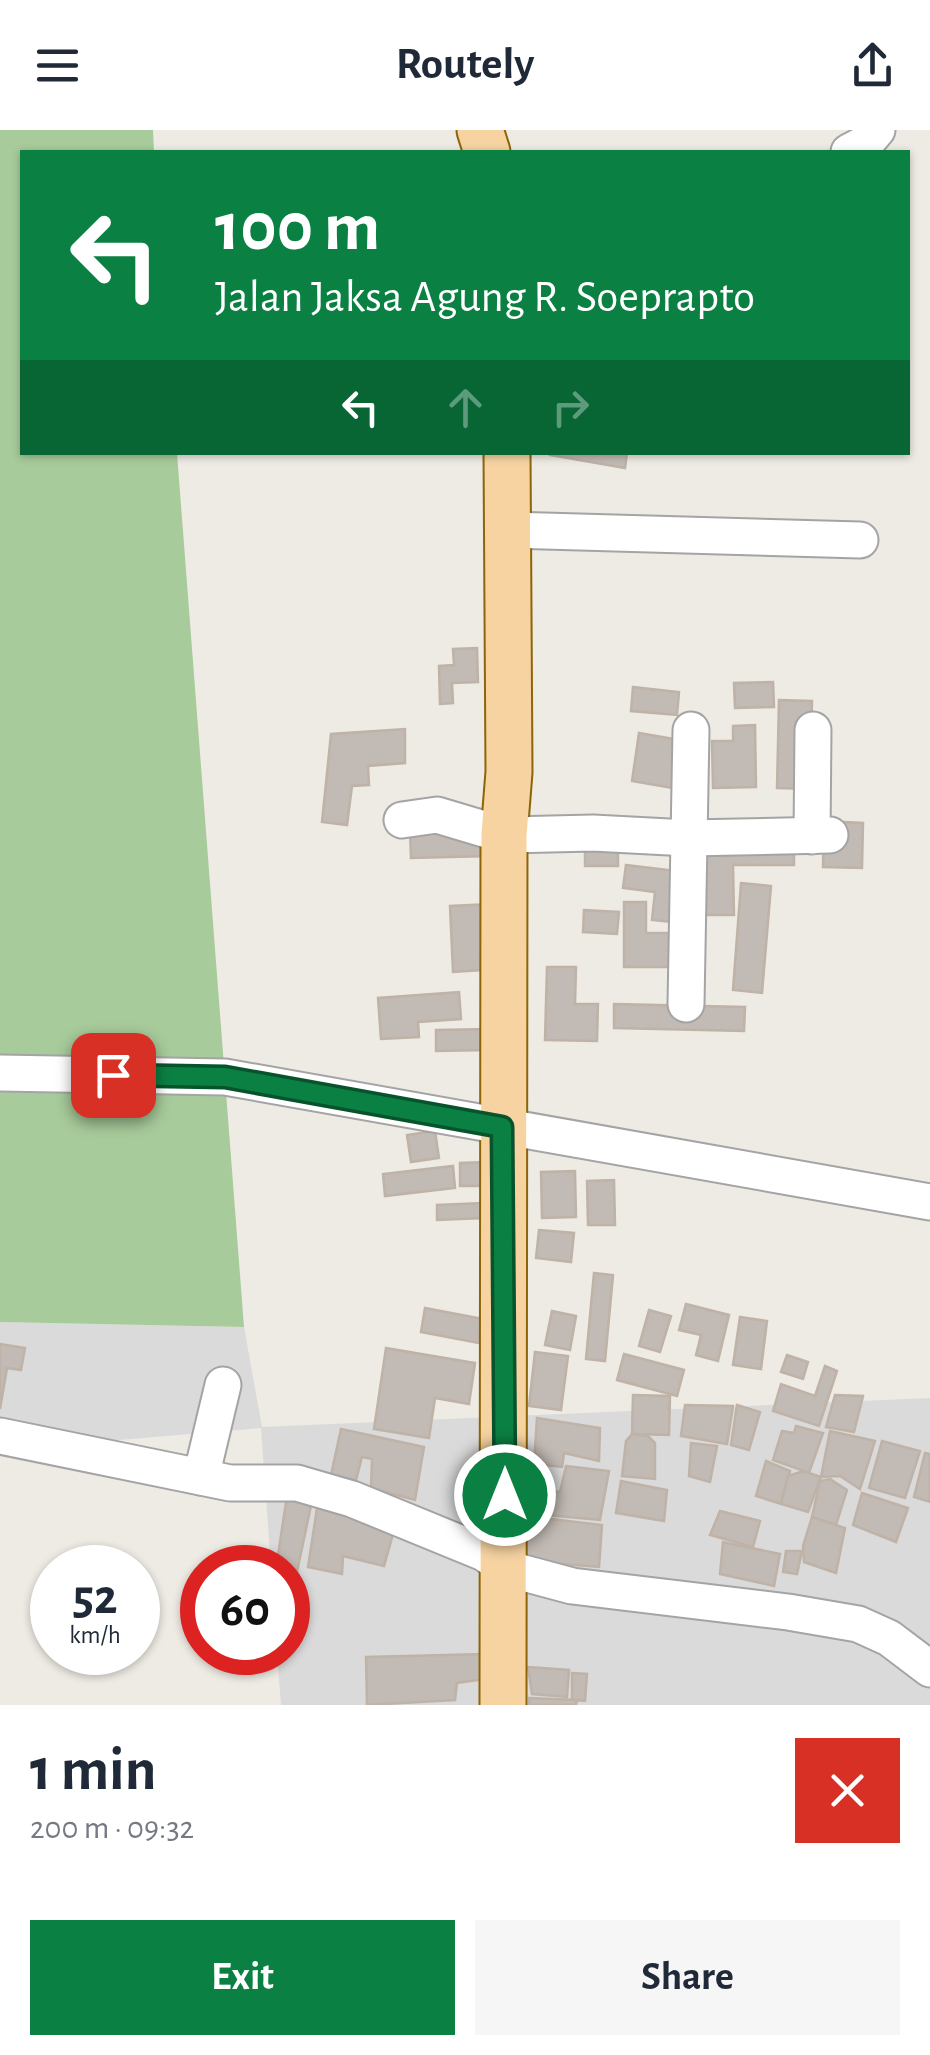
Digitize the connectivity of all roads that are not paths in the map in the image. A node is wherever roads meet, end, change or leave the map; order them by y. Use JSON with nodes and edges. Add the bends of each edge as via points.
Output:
{"nodes":[{"id":1,"x":876,"y":130,"type":"edge"},
{"id":2,"x":852,"y":150,"type":"edge"},
{"id":3,"x":507,"y":455,"type":"edge"},
{"id":4,"x":508,"y":530,"type":"junction"},
{"id":5,"x":860,"y":540,"type":"dead end"},
{"id":6,"x":692,"y":730,"type":"dead end"},
{"id":7,"x":813,"y":730,"type":"dead end"},
{"id":8,"x":402,"y":820,"type":"dead end"},
{"id":9,"x":504,"y":835,"type":"junction"},
{"id":10,"x":688,"y":838,"type":"junction"},
{"id":11,"x":686,"y":1004,"type":"dead end"},
{"id":12,"x":0,"y":1073,"type":"edge"},
{"id":13,"x":502,"y":1127,"type":"junction"},
{"id":14,"x":930,"y":1202,"type":"edge"},
{"id":15,"x":222,"y":1385,"type":"dead end"},
{"id":16,"x":0,"y":1436,"type":"edge"},
{"id":17,"x":202,"y":1477,"type":"junction"},
{"id":18,"x":506,"y":1568,"type":"junction"},
{"id":19,"x":930,"y":1669,"type":"edge"},
{"id":20,"x":503,"y":1705,"type":"edge"}],
"edges":[{"from":1,"to":2,"type":"street"},
{"from":3,"to":4,"type":"main road"},
{"from":4,"to":5,"type":"street"},
{"from":4,"to":9,"type":"main road"},
{"from":6,"to":10,"type":"street"},
{"from":7,"to":10,"type":"street","via":[[821,836]]},
{"from":8,"to":9,"type":"street","via":[[437,815]]},
{"from":9,"to":10,"type":"street"},
{"from":9,"to":13,"type":"main road"},
{"from":10,"to":11,"type":"street"},
{"from":12,"to":13,"type":"street","via":[[225,1077]]},
{"from":13,"to":14,"type":"street"},
{"from":13,"to":18,"type":"main road"},
{"from":15,"to":17,"type":"street"},
{"from":16,"to":17,"type":"street"},
{"from":17,"to":18,"type":"street","via":[[297,1483],[484,1553]]},
{"from":18,"to":19,"type":"street","via":[[572,1586],[858,1624]]},
{"from":18,"to":20,"type":"main road"}]}
